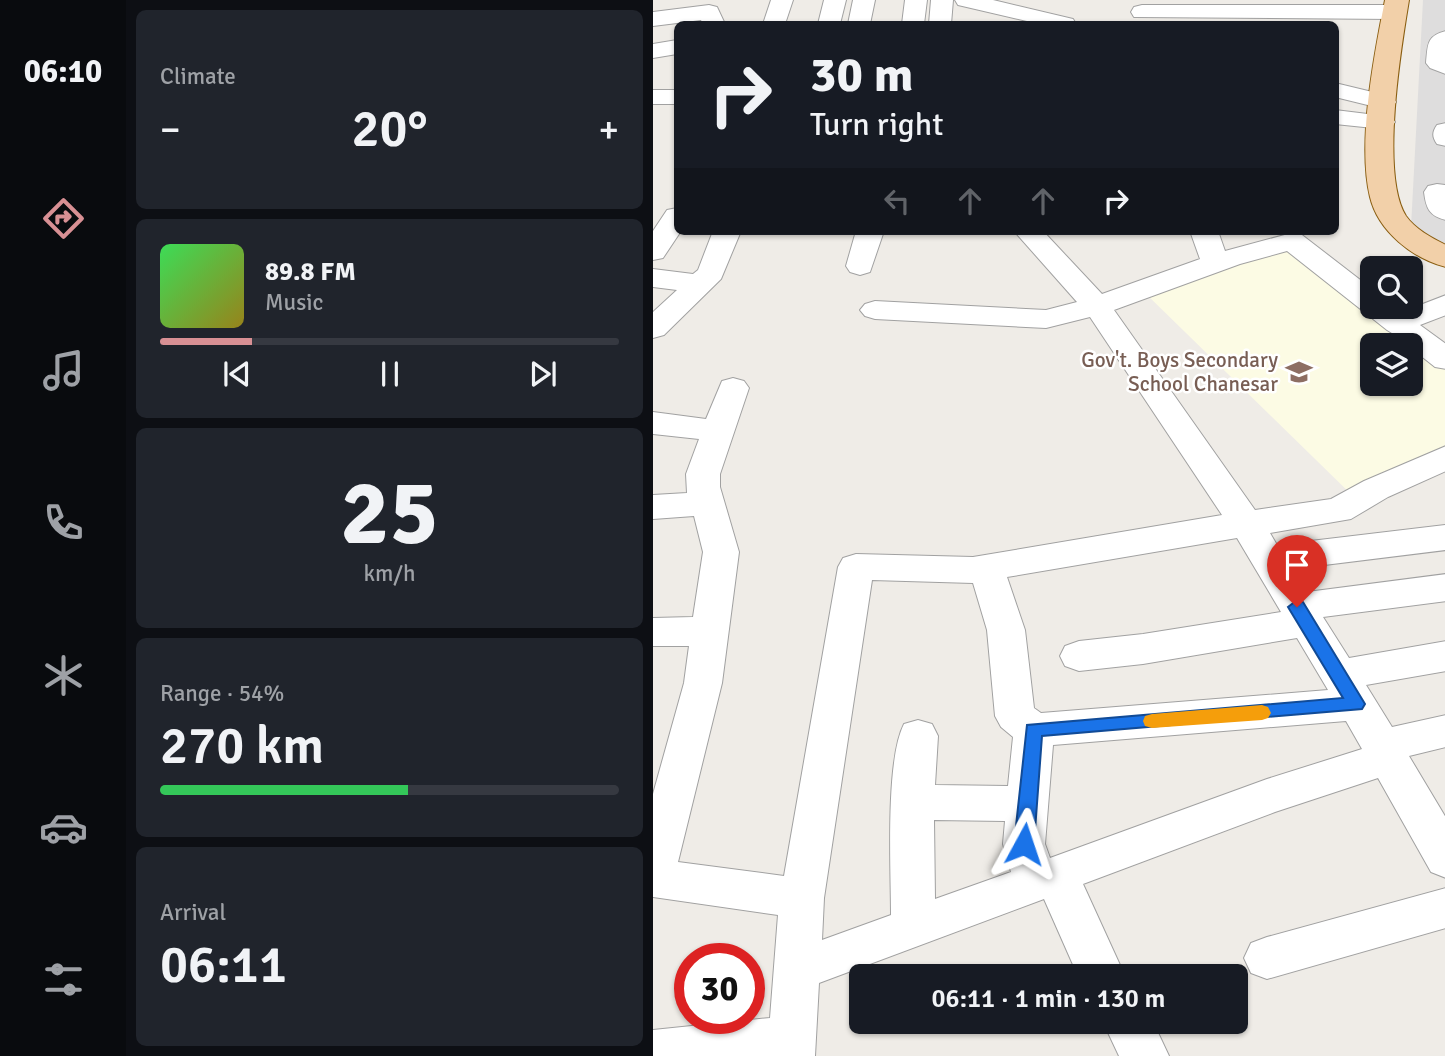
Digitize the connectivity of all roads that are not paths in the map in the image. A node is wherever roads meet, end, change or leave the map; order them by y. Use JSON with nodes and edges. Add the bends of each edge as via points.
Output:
{"nodes":[{"id":1,"x":783,"y":0,"type":"edge"},
{"id":2,"x":835,"y":0,"type":"edge"},
{"id":3,"x":864,"y":0,"type":"edge"},
{"id":4,"x":916,"y":0,"type":"edge"},
{"id":5,"x":942,"y":0,"type":"edge"},
{"id":6,"x":966,"y":0,"type":"edge"},
{"id":7,"x":1396,"y":6,"type":"edge"},
{"id":8,"x":1143,"y":12,"type":"edge"},
{"id":9,"x":1018,"y":13,"type":"edge"},
{"id":10,"x":653,"y":19,"type":"edge"},
{"id":11,"x":719,"y":19,"type":"edge"},
{"id":12,"x":775,"y":21,"type":"edge"},
{"id":13,"x":830,"y":21,"type":"edge"},
{"id":14,"x":860,"y":21,"type":"edge"},
{"id":15,"x":913,"y":21,"type":"edge"},
{"id":16,"x":940,"y":21,"type":"edge"},
{"id":17,"x":1052,"y":21,"type":"edge"},
{"id":18,"x":1445,"y":38,"type":"edge"},
{"id":19,"x":674,"y":48,"type":"edge"},
{"id":20,"x":653,"y":51,"type":"edge"},
{"id":21,"x":1445,"y":67,"type":"edge"},
{"id":22,"x":1339,"y":92,"type":"edge"},
{"id":23,"x":653,"y":97,"type":"edge"},
{"id":24,"x":674,"y":97,"type":"edge"},
{"id":25,"x":1383,"y":112,"type":"junction"},
{"id":26,"x":1339,"y":117,"type":"edge"},
{"id":27,"x":1445,"y":130,"type":"edge"},
{"id":28,"x":1445,"y":139,"type":"edge"},
{"id":29,"x":1445,"y":193,"type":"edge"},
{"id":30,"x":1445,"y":212,"type":"edge"},
{"id":31,"x":674,"y":220,"type":"edge"},
{"id":32,"x":725,"y":235,"type":"edge"},
{"id":33,"x":869,"y":235,"type":"edge"},
{"id":34,"x":1032,"y":235,"type":"edge"},
{"id":35,"x":1206,"y":235,"type":"edge"},
{"id":36,"x":653,"y":252,"type":"edge"},
{"id":37,"x":1445,"y":258,"type":"edge"},
{"id":38,"x":1216,"y":263,"type":"junction"},
{"id":39,"x":860,"y":266,"type":"dead end"},
{"id":40,"x":653,"y":278,"type":"edge"},
{"id":41,"x":700,"y":284,"type":"junction"},
{"id":42,"x":1360,"y":294,"type":"edge"},
{"id":43,"x":1445,"y":304,"type":"edge"},
{"id":44,"x":1097,"y":306,"type":"junction"},
{"id":45,"x":1423,"y":306,"type":"edge"},
{"id":46,"x":875,"y":310,"type":"dead end"},
{"id":47,"x":1392,"y":319,"type":"edge"},
{"id":48,"x":653,"y":328,"type":"edge"},
{"id":49,"x":1445,"y":360,"type":"edge"},
{"id":50,"x":733,"y":388,"type":"dead end"},
{"id":51,"x":653,"y":424,"type":"edge"},
{"id":52,"x":718,"y":431,"type":"junction"},
{"id":53,"x":1445,"y":457,"type":"edge"},
{"id":54,"x":708,"y":503,"type":"junction"},
{"id":55,"x":653,"y":507,"type":"edge"},
{"id":56,"x":1247,"y":525,"type":"junction"},
{"id":57,"x":1445,"y":537,"type":"edge"},
{"id":58,"x":1268,"y":559,"type":"junction"},
{"id":59,"x":986,"y":568,"type":"junction"},
{"id":60,"x":1445,"y":587,"type":"edge"},
{"id":61,"x":1301,"y":614,"type":"junction"},
{"id":62,"x":710,"y":631,"type":"junction"},
{"id":63,"x":653,"y":632,"type":"edge"},
{"id":64,"x":1079,"y":656,"type":"dead end"},
{"id":65,"x":1445,"y":656,"type":"edge"},
{"id":66,"x":1347,"y":689,"type":"junction"},
{"id":67,"x":1034,"y":730,"type":"junction"},
{"id":68,"x":1445,"y":731,"type":"edge"},
{"id":69,"x":918,"y":736,"type":"dead end"},
{"id":70,"x":1384,"y":752,"type":"junction"},
{"id":71,"x":913,"y":802,"type":"junction"},
{"id":72,"x":1028,"y":804,"type":"junction"},
{"id":73,"x":1445,"y":859,"type":"edge"},
{"id":74,"x":653,"y":873,"type":"edge"},
{"id":75,"x":653,"y":878,"type":"edge"},
{"id":76,"x":1047,"y":879,"type":"junction"},
{"id":77,"x":802,"y":898,"type":"junction"},
{"id":78,"x":1445,"y":908,"type":"edge"},
{"id":79,"x":913,"y":928,"type":"junction"},
{"id":80,"x":1267,"y":958,"type":"dead end"},
{"id":81,"x":1096,"y":964,"type":"edge"},
{"id":82,"x":798,"y":970,"type":"junction"},
{"id":83,"x":1133,"y":1034,"type":"edge"},
{"id":84,"x":791,"y":1048,"type":"edge"},
{"id":85,"x":653,"y":1054,"type":"edge"},
{"id":86,"x":1145,"y":1056,"type":"edge"}],
"edges":[{"from":1,"to":12,"type":"street"},
{"from":2,"to":13,"type":"street"},
{"from":3,"to":14,"type":"street"},
{"from":4,"to":15,"type":"street"},
{"from":5,"to":16,"type":"street"},
{"from":6,"to":9,"type":"street"},
{"from":7,"to":8,"type":"street"},
{"from":7,"to":25,"type":"main road"},
{"from":9,"to":17,"type":"street"},
{"from":10,"to":11,"type":"street","via":[[709,12]]},
{"from":18,"to":21,"type":"street","via":[[1440,40],[1438,63]]},
{"from":19,"to":20,"type":"street"},
{"from":22,"to":25,"type":"street"},
{"from":23,"to":24,"type":"street"},
{"from":25,"to":26,"type":"street"},
{"from":25,"to":37,"type":"main road","via":[[1382,187],[1389,213],[1405,234]]},
{"from":27,"to":28,"type":"street"},
{"from":29,"to":30,"type":"street","via":[[1437,192],[1439,208]]},
{"from":31,"to":36,"type":"street"},
{"from":32,"to":41,"type":"street","via":[[711,273]]},
{"from":33,"to":39,"type":"street"},
{"from":34,"to":44,"type":"street"},
{"from":35,"to":38,"type":"street"},
{"from":38,"to":42,"type":"street","via":[[1292,241]]},
{"from":38,"to":44,"type":"street"},
{"from":40,"to":41,"type":"street"},
{"from":41,"to":48,"type":"street"},
{"from":43,"to":45,"type":"street"},
{"from":44,"to":46,"type":"street","via":[[1046,319]]},
{"from":44,"to":56,"type":"street"},
{"from":47,"to":49,"type":"street"},
{"from":50,"to":52,"type":"street"},
{"from":51,"to":52,"type":"street"},
{"from":52,"to":54,"type":"street","via":[[703,474]]},
{"from":53,"to":56,"type":"street","via":[[1339,510]]},
{"from":54,"to":55,"type":"street"},
{"from":54,"to":62,"type":"street","via":[[721,552]]},
{"from":56,"to":58,"type":"street"},
{"from":56,"to":59,"type":"street"},
{"from":57,"to":58,"type":"street"},
{"from":58,"to":61,"type":"street"},
{"from":59,"to":67,"type":"street","via":[[1006,630],[1015,716]]},
{"from":59,"to":77,"type":"street","via":[[856,567]]},
{"from":60,"to":61,"type":"street"},
{"from":61,"to":64,"type":"street","via":[[1143,649]]},
{"from":61,"to":66,"type":"street"},
{"from":62,"to":63,"type":"street"},
{"from":62,"to":74,"type":"street","via":[[703,682]]},
{"from":65,"to":66,"type":"street"},
{"from":66,"to":67,"type":"street"},
{"from":66,"to":70,"type":"street"},
{"from":67,"to":72,"type":"street"},
{"from":68,"to":70,"type":"street"},
{"from":69,"to":71,"type":"street"},
{"from":70,"to":73,"type":"street"},
{"from":70,"to":76,"type":"street"},
{"from":71,"to":72,"type":"street"},
{"from":71,"to":79,"type":"street"},
{"from":72,"to":76,"type":"street","via":[[1024,844]]},
{"from":75,"to":77,"type":"street"},
{"from":76,"to":79,"type":"street"},
{"from":76,"to":81,"type":"street"},
{"from":77,"to":82,"type":"street"},
{"from":78,"to":80,"type":"street"},
{"from":79,"to":82,"type":"street"},
{"from":82,"to":84,"type":"street"},
{"from":83,"to":86,"type":"street"},
{"from":84,"to":85,"type":"street"}]}
